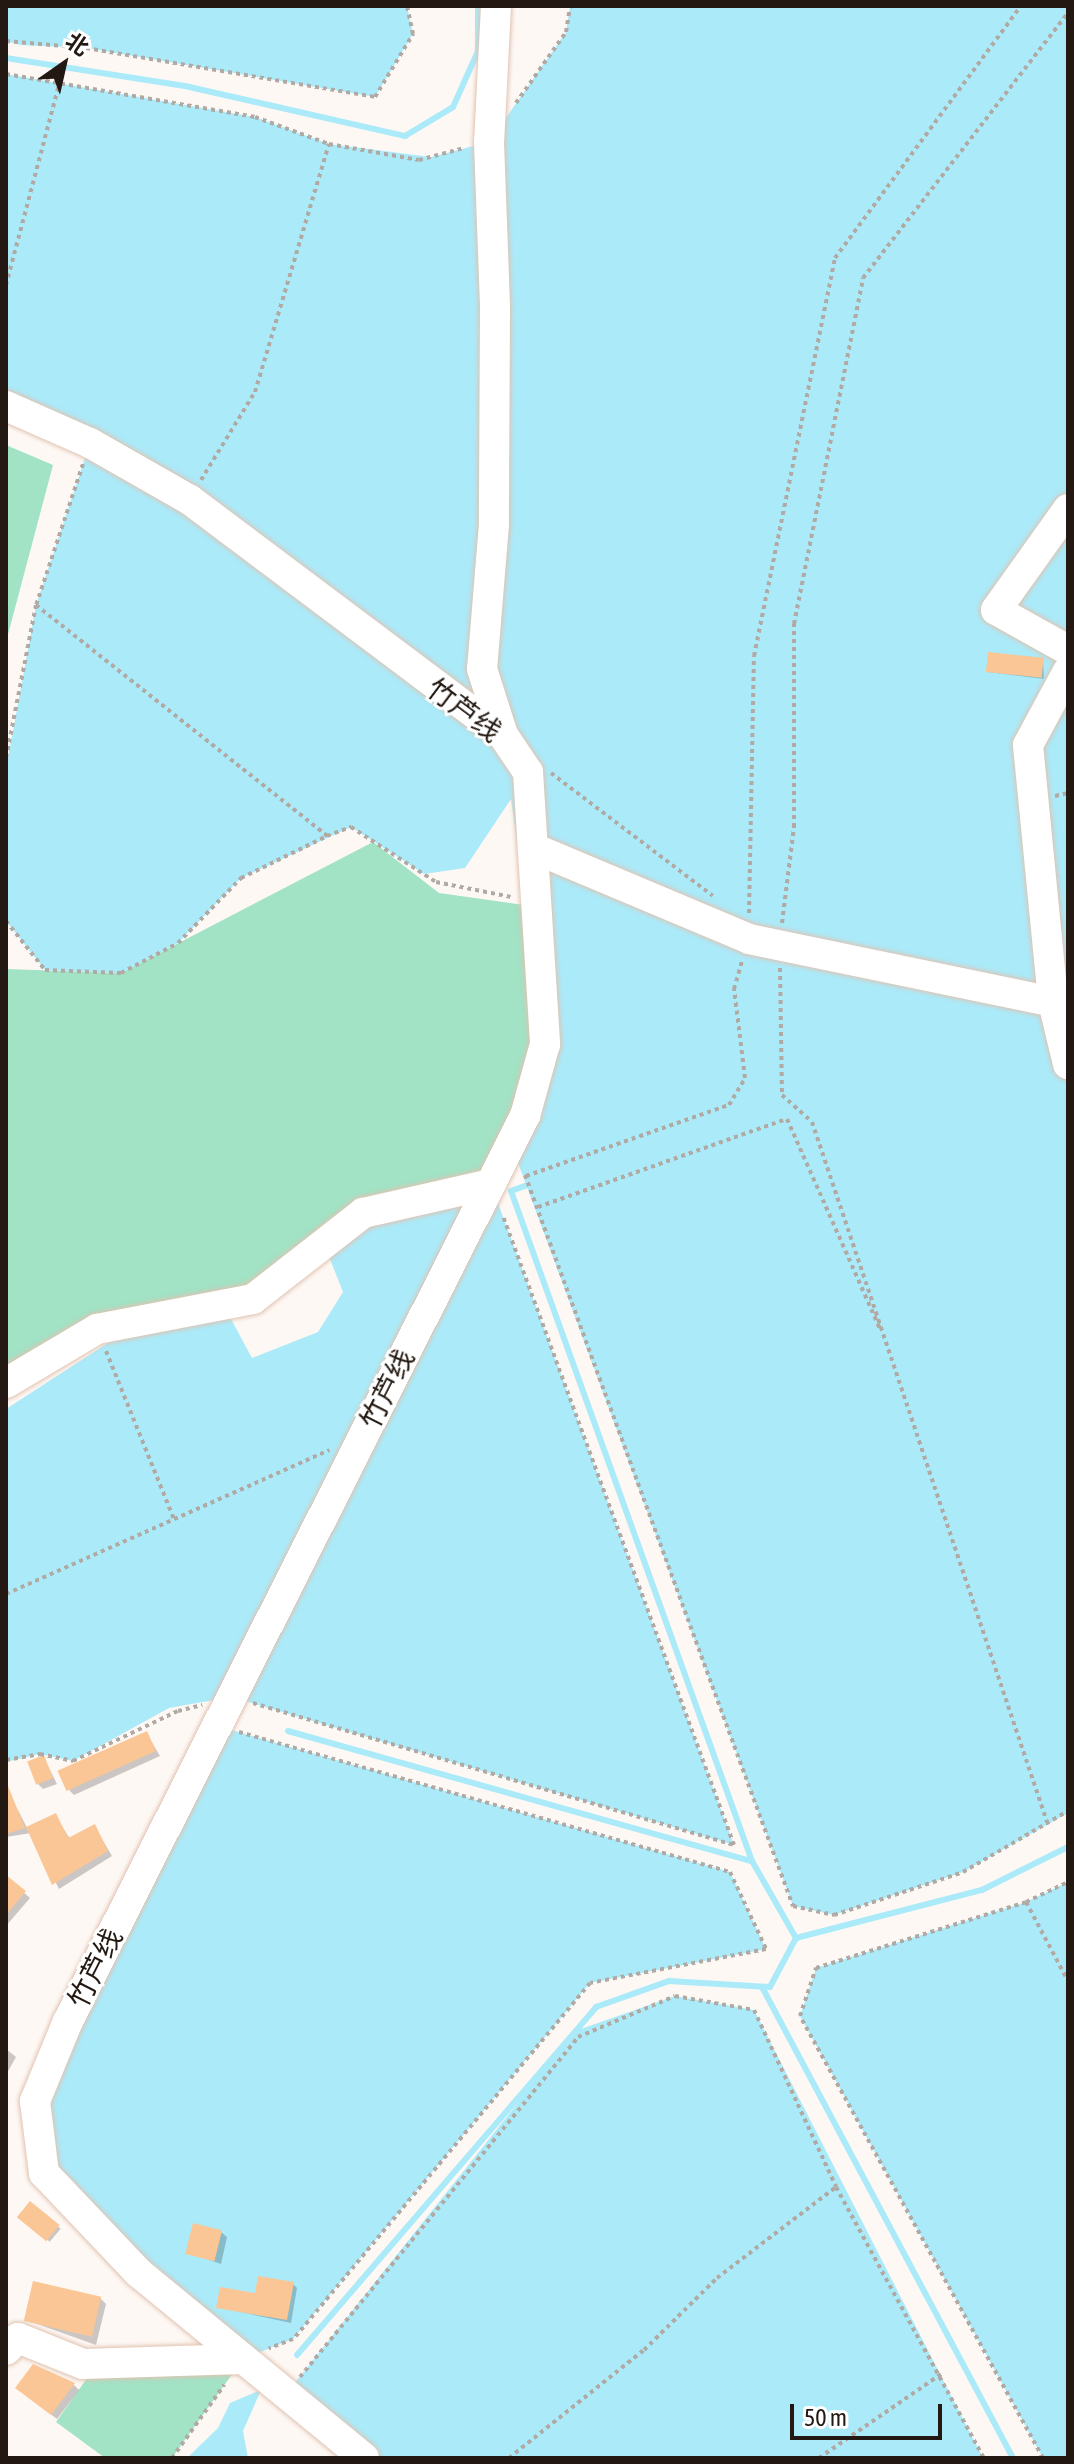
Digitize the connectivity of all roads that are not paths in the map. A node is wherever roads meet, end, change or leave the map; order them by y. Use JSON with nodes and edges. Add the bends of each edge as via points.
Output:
{"nodes":[{"id":1,"x":496,"y":6,"type":"edge"},
{"id":2,"x":6,"y":406,"type":"edge"},
{"id":3,"x":1068,"y":509,"type":"edge"},
{"id":4,"x":1068,"y":650,"type":"edge"},
{"id":5,"x":1068,"y":671,"type":"edge"},
{"id":6,"x":503,"y":735,"type":"junction"},
{"id":7,"x":533,"y":848,"type":"junction"},
{"id":8,"x":1053,"y":1002,"type":"junction"},
{"id":9,"x":1068,"y":1064,"type":"edge"},
{"id":10,"x":491,"y":1184,"type":"junction"},
{"id":11,"x":6,"y":1383,"type":"edge"},
{"id":12,"x":6,"y":2350,"type":"edge"},
{"id":13,"x":243,"y":2359,"type":"junction"},
{"id":14,"x":364,"y":2458,"type":"edge"}],
"edges":[{"from":1,"to":6,"type":"street","via":[[489,142],[494,524],[482,669]]},
{"from":2,"to":6,"type":"street","name":"竹芦线","via":[[90,443],[190,500]]},
{"from":3,"to":4,"type":"street","via":[[996,610]]},
{"from":5,"to":8,"type":"street","via":[[1028,745],[1046,888]]},
{"from":6,"to":7,"type":"street","name":"竹芦线","via":[[528,772]]},
{"from":7,"to":8,"type":"street","via":[[758,937]]},
{"from":7,"to":10,"type":"street","name":"竹芦线","via":[[545,1044],[525,1116]]},
{"from":8,"to":9,"type":"street"},
{"from":10,"to":11,"type":"street","via":[[363,1213],[253,1299],[97,1329]]},
{"from":10,"to":13,"type":"street","name":"竹芦线","via":[[68,2021],[35,2101],[44,2173],[139,2273]]},
{"from":12,"to":13,"type":"street","via":[[18,2338],[83,2364]]},
{"from":13,"to":14,"type":"street","name":"竹芦线"}]}
